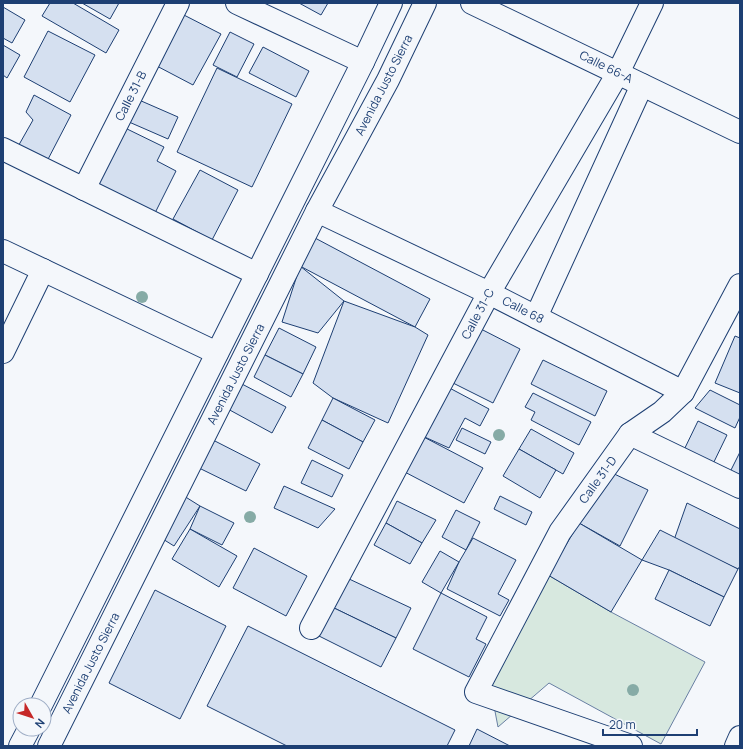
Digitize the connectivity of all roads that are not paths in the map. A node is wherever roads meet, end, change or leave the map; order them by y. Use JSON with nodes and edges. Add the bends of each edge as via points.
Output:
{"nodes":[{"id":1,"x":178,"y":3,"type":"edge"},
{"id":2,"x":237,"y":3,"type":"edge"},
{"id":3,"x":391,"y":3,"type":"edge"},
{"id":4,"x":426,"y":3,"type":"edge"},
{"id":5,"x":472,"y":3,"type":"edge"},
{"id":6,"x":652,"y":3,"type":"edge"},
{"id":7,"x":363,"y":62,"type":"junction"},
{"id":8,"x":618,"y":73,"type":"junction"},
{"id":9,"x":642,"y":85,"type":"junction"},
{"id":10,"x":740,"y":132,"type":"edge"},
{"id":11,"x":3,"y":149,"type":"edge"},
{"id":12,"x":84,"y":189,"type":"junction"},
{"id":13,"x":317,"y":211,"type":"junction"},
{"id":14,"x":3,"y":251,"type":"edge"},
{"id":15,"x":43,"y":270,"type":"junction"},
{"id":16,"x":257,"y":274,"type":"junction"},
{"id":17,"x":740,"y":285,"type":"edge"},
{"id":18,"x":489,"y":293,"type":"junction"},
{"id":19,"x":536,"y":317,"type":"junction"},
{"id":20,"x":3,"y":352,"type":"edge"},
{"id":21,"x":217,"y":354,"type":"junction"},
{"id":22,"x":683,"y":392,"type":"junction"},
{"id":23,"x":630,"y":434,"type":"junction"},
{"id":24,"x":740,"y":487,"type":"edge"},
{"id":25,"x":311,"y":628,"type":"dead end"},
{"id":26,"x":45,"y":697,"type":"edge"},
{"id":27,"x":25,"y":737,"type":"edge"},
{"id":28,"x":740,"y":737,"type":"edge"},
{"id":29,"x":20,"y":746,"type":"edge"},
{"id":30,"x":49,"y":746,"type":"edge"},
{"id":31,"x":631,"y":746,"type":"edge"},
{"id":32,"x":736,"y":746,"type":"edge"}],
"edges":[{"from":1,"to":12,"type":"street","name":"Calle 31-B"},
{"from":2,"to":7,"type":"street"},
{"from":3,"to":7,"type":"street"},
{"from":4,"to":13,"type":"street","name":"Avenida Justo Sierra","via":[[388,80]]},
{"from":5,"to":8,"type":"street","name":"Calle 66-A"},
{"from":6,"to":8,"type":"street","name":"Calle 31-C"},
{"from":7,"to":16,"type":"street"},
{"from":8,"to":9,"type":"street","name":"Calle 66-A"},
{"from":8,"to":18,"type":"street","name":"Calle 31-C"},
{"from":9,"to":10,"type":"street","name":"Calle 66-A"},
{"from":9,"to":19,"type":"street"},
{"from":11,"to":12,"type":"street"},
{"from":12,"to":16,"type":"street"},
{"from":13,"to":18,"type":"street","name":"Calle 68"},
{"from":13,"to":30,"type":"street","name":"Avenida Justo Sierra"},
{"from":14,"to":15,"type":"street"},
{"from":15,"to":20,"type":"street"},
{"from":15,"to":21,"type":"street"},
{"from":16,"to":21,"type":"street"},
{"from":17,"to":22,"type":"street","name":"Calle 31-D"},
{"from":18,"to":19,"type":"street","name":"Calle 68"},
{"from":18,"to":25,"type":"street","name":"Calle 31-C"},
{"from":19,"to":22,"type":"street","name":"Calle 68"},
{"from":21,"to":26,"type":"street"},
{"from":22,"to":23,"type":"street","name":"Calle 31-D","via":[[662,412]]},
{"from":23,"to":24,"type":"street"},
{"from":23,"to":31,"type":"street","name":"Calle 31-D","via":[[560,532],[476,692]]},
{"from":27,"to":29,"type":"street"},
{"from":28,"to":32,"type":"street"}]}
